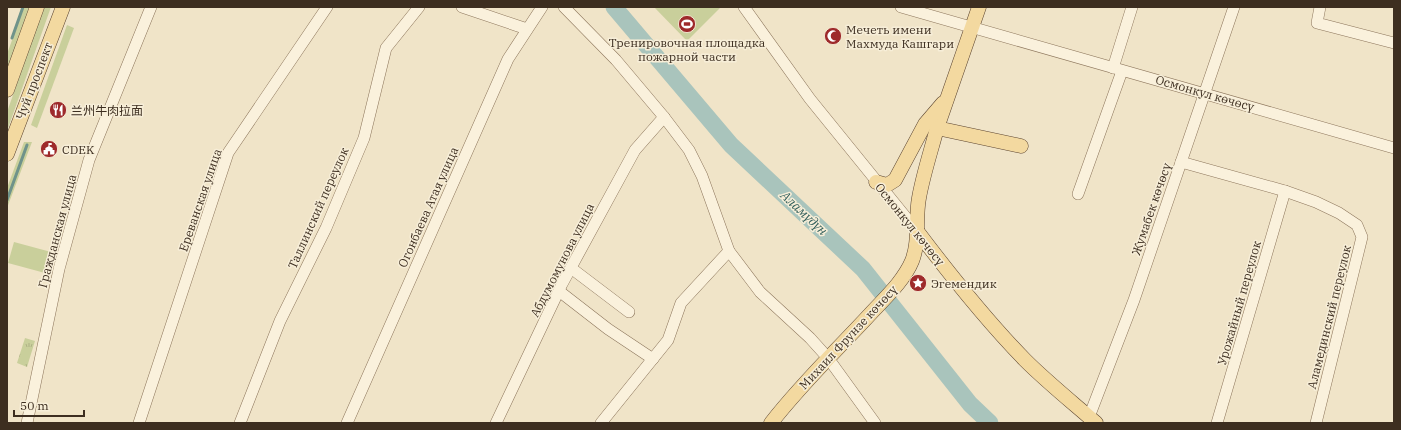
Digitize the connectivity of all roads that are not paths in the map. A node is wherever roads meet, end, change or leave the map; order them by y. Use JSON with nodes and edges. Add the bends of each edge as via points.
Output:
{"nodes":[{"id":1,"x":37,"y":7,"type":"edge"},
{"id":2,"x":63,"y":7,"type":"edge"},
{"id":3,"x":151,"y":7,"type":"edge"},
{"id":4,"x":327,"y":7,"type":"edge"},
{"id":5,"x":419,"y":7,"type":"edge"},
{"id":6,"x":462,"y":7,"type":"edge"},
{"id":7,"x":542,"y":7,"type":"edge"},
{"id":8,"x":564,"y":7,"type":"edge"},
{"id":9,"x":744,"y":7,"type":"edge"},
{"id":10,"x":901,"y":7,"type":"edge"},
{"id":11,"x":978,"y":7,"type":"edge"},
{"id":12,"x":1132,"y":7,"type":"edge"},
{"id":13,"x":1234,"y":7,"type":"edge"},
{"id":14,"x":1320,"y":7,"type":"edge"},
{"id":15,"x":971,"y":28,"type":"junction"},
{"id":16,"x":527,"y":29,"type":"junction"},
{"id":17,"x":1394,"y":43,"type":"edge"},
{"id":18,"x":1117,"y":69,"type":"junction"},
{"id":19,"x":7,"y":90,"type":"edge"},
{"id":20,"x":1204,"y":92,"type":"junction"},
{"id":21,"x":948,"y":96,"type":"junction"},
{"id":22,"x":664,"y":117,"type":"junction"},
{"id":23,"x":938,"y":128,"type":"junction"},
{"id":24,"x":1021,"y":146,"type":"dead end"},
{"id":25,"x":1394,"y":148,"type":"edge"},
{"id":26,"x":7,"y":154,"type":"edge"},
{"id":27,"x":1181,"y":162,"type":"junction"},
{"id":28,"x":876,"y":182,"type":"junction"},
{"id":29,"x":1285,"y":191,"type":"junction"},
{"id":30,"x":1078,"y":194,"type":"dead end"},
{"id":31,"x":917,"y":231,"type":"junction"},
{"id":32,"x":729,"y":251,"type":"junction"},
{"id":33,"x":571,"y":268,"type":"junction"},
{"id":34,"x":559,"y":292,"type":"junction"},
{"id":35,"x":629,"y":312,"type":"dead end"},
{"id":36,"x":828,"y":358,"type":"junction"},
{"id":37,"x":653,"y":359,"type":"junction"},
{"id":38,"x":1092,"y":420,"type":"edge"},
{"id":39,"x":26,"y":423,"type":"edge"},
{"id":40,"x":139,"y":423,"type":"edge"},
{"id":41,"x":240,"y":423,"type":"edge"},
{"id":42,"x":347,"y":423,"type":"edge"},
{"id":43,"x":496,"y":423,"type":"edge"},
{"id":44,"x":601,"y":423,"type":"edge"},
{"id":45,"x":771,"y":423,"type":"edge"},
{"id":46,"x":875,"y":423,"type":"edge"},
{"id":47,"x":1217,"y":423,"type":"edge"},
{"id":48,"x":1316,"y":423,"type":"edge"}],
"edges":[{"from":1,"to":19,"type":"main road","name":"Чуй проспект"},
{"from":2,"to":26,"type":"main road","name":"Чуй проспект"},
{"from":3,"to":39,"type":"street","name":"Гражданская улица","via":[[89,160],[59,270]]},
{"from":4,"to":40,"type":"street","name":"Ереванская улица","via":[[228,153]]},
{"from":5,"to":41,"type":"street","name":"Таллинский переулок","via":[[386,48],[364,138],[326,228],[280,321]]},
{"from":6,"to":16,"type":"street"},
{"from":7,"to":16,"type":"street","name":"Огонбаева Атая улица"},
{"from":8,"to":22,"type":"street","via":[[616,60]]},
{"from":9,"to":28,"type":"street","name":"Осмонкул көчөсү","via":[[810,99]]},
{"from":10,"to":15,"type":"street","name":"Осмонкул көчөсү"},
{"from":11,"to":15,"type":"main road","name":"Михаил Фрунзе көчөсү"},
{"from":12,"to":18,"type":"street"},
{"from":13,"to":20,"type":"street","name":"Жумабек көчөсү"},
{"from":14,"to":17,"type":"street","via":[[1317,23]]},
{"from":15,"to":18,"type":"street","name":"Осмонкул көчөсү"},
{"from":15,"to":21,"type":"main road","name":"Михаил Фрунзе көчөсү"},
{"from":16,"to":42,"type":"street","name":"Огонбаева Атая улица","via":[[505,67]]},
{"from":18,"to":20,"type":"street","name":"Осмонкул көчөсү"},
{"from":18,"to":30,"type":"street"},
{"from":20,"to":25,"type":"street","name":"Осмонкул көчөсү"},
{"from":20,"to":27,"type":"street","name":"Жумабек көчөсү"},
{"from":21,"to":23,"type":"main road","name":"Михаил Фрунзе көчөсү"},
{"from":21,"to":28,"type":"main road","name":"Михаил Фрунзе көчөсү","via":[[925,124],[895,180],[887,185]]},
{"from":22,"to":32,"type":"street","via":[[689,150],[702,176]]},
{"from":22,"to":33,"type":"street","name":"Абдумомунова улица","via":[[635,150]]},
{"from":23,"to":24,"type":"main road"},
{"from":23,"to":31,"type":"main road","name":"Михаил Фрунзе көчөсү","via":[[918,198]]},
{"from":27,"to":29,"type":"street","name":"Аламединский переулок"},
{"from":27,"to":38,"type":"street","name":"Жумабек көчөсү"},
{"from":28,"to":31,"type":"street","name":"Осмонкул көчөсү"},
{"from":29,"to":47,"type":"street","name":"Урожайный переулок"},
{"from":29,"to":48,"type":"street","name":"Аламединский переулок","via":[[1339,213],[1357,225],[1362,237]]},
{"from":31,"to":36,"type":"main road","name":"Михаил Фрунзе көчөсү","via":[[913,259],[899,283]]},
{"from":31,"to":38,"type":"main road","name":"Осмонкул көчөсү","via":[[996,329],[1051,385]]},
{"from":32,"to":36,"type":"street","via":[[760,292]]},
{"from":32,"to":37,"type":"street","via":[[681,303],[668,340]]},
{"from":33,"to":34,"type":"street","name":"Абдумомунова улица"},
{"from":33,"to":35,"type":"street"},
{"from":34,"to":37,"type":"street"},
{"from":34,"to":43,"type":"street","name":"Абдумомунова улица"},
{"from":36,"to":45,"type":"main road","name":"Михаил Фрунзе көчөсү"},
{"from":36,"to":46,"type":"street"},
{"from":37,"to":44,"type":"street"}]}
